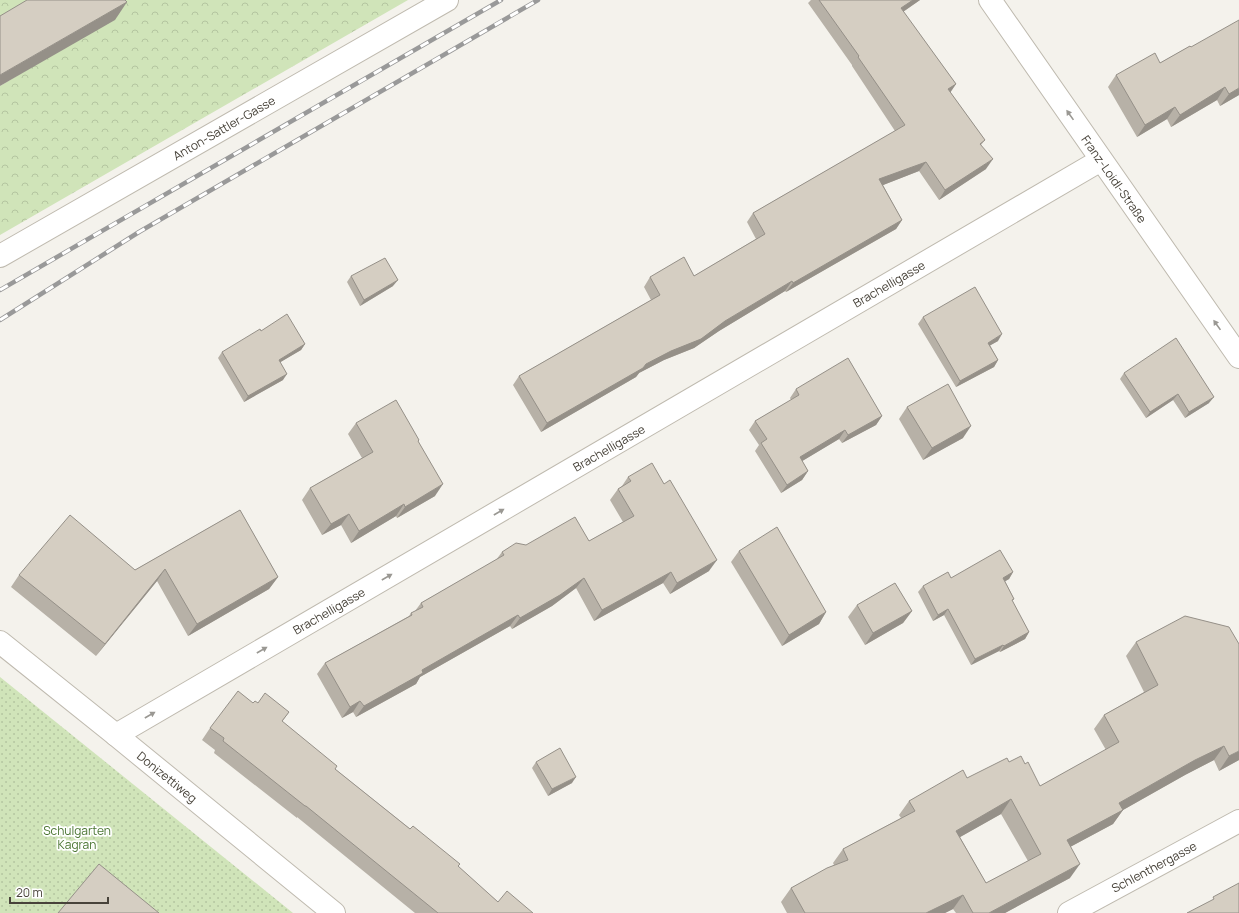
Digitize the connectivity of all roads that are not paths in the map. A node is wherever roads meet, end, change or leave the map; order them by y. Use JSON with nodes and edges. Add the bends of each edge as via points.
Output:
{"nodes":[{"id":1,"x":447,"y":0,"type":"edge"},
{"id":2,"x":990,"y":0,"type":"edge"},
{"id":3,"x":1101,"y":160,"type":"junction"},
{"id":4,"x":0,"y":256,"type":"edge"},
{"id":5,"x":1239,"y":357,"type":"edge"},
{"id":6,"x":0,"y":642,"type":"edge"},
{"id":7,"x":116,"y":735,"type":"junction"},
{"id":8,"x":1239,"y":821,"type":"edge"},
{"id":9,"x":334,"y":913,"type":"edge"},
{"id":10,"x":1069,"y":913,"type":"edge"}],
"edges":[{"from":1,"to":4,"type":"street","name":"Anton-Sattler-Gasse"},
{"from":3,"to":2,"type":"street","name":"Franz-Loidl-Straße","one_way":true},
{"from":5,"to":3,"type":"street","name":"Franz-Loidl-Straße","one_way":true},
{"from":7,"to":3,"type":"street","name":"Brachelligasse","one_way":true},
{"from":6,"to":7,"type":"street","name":"Donizettiweg"},
{"from":7,"to":9,"type":"street","name":"Donizettiweg"},
{"from":8,"to":10,"type":"street","name":"Schlenthergasse"}]}
